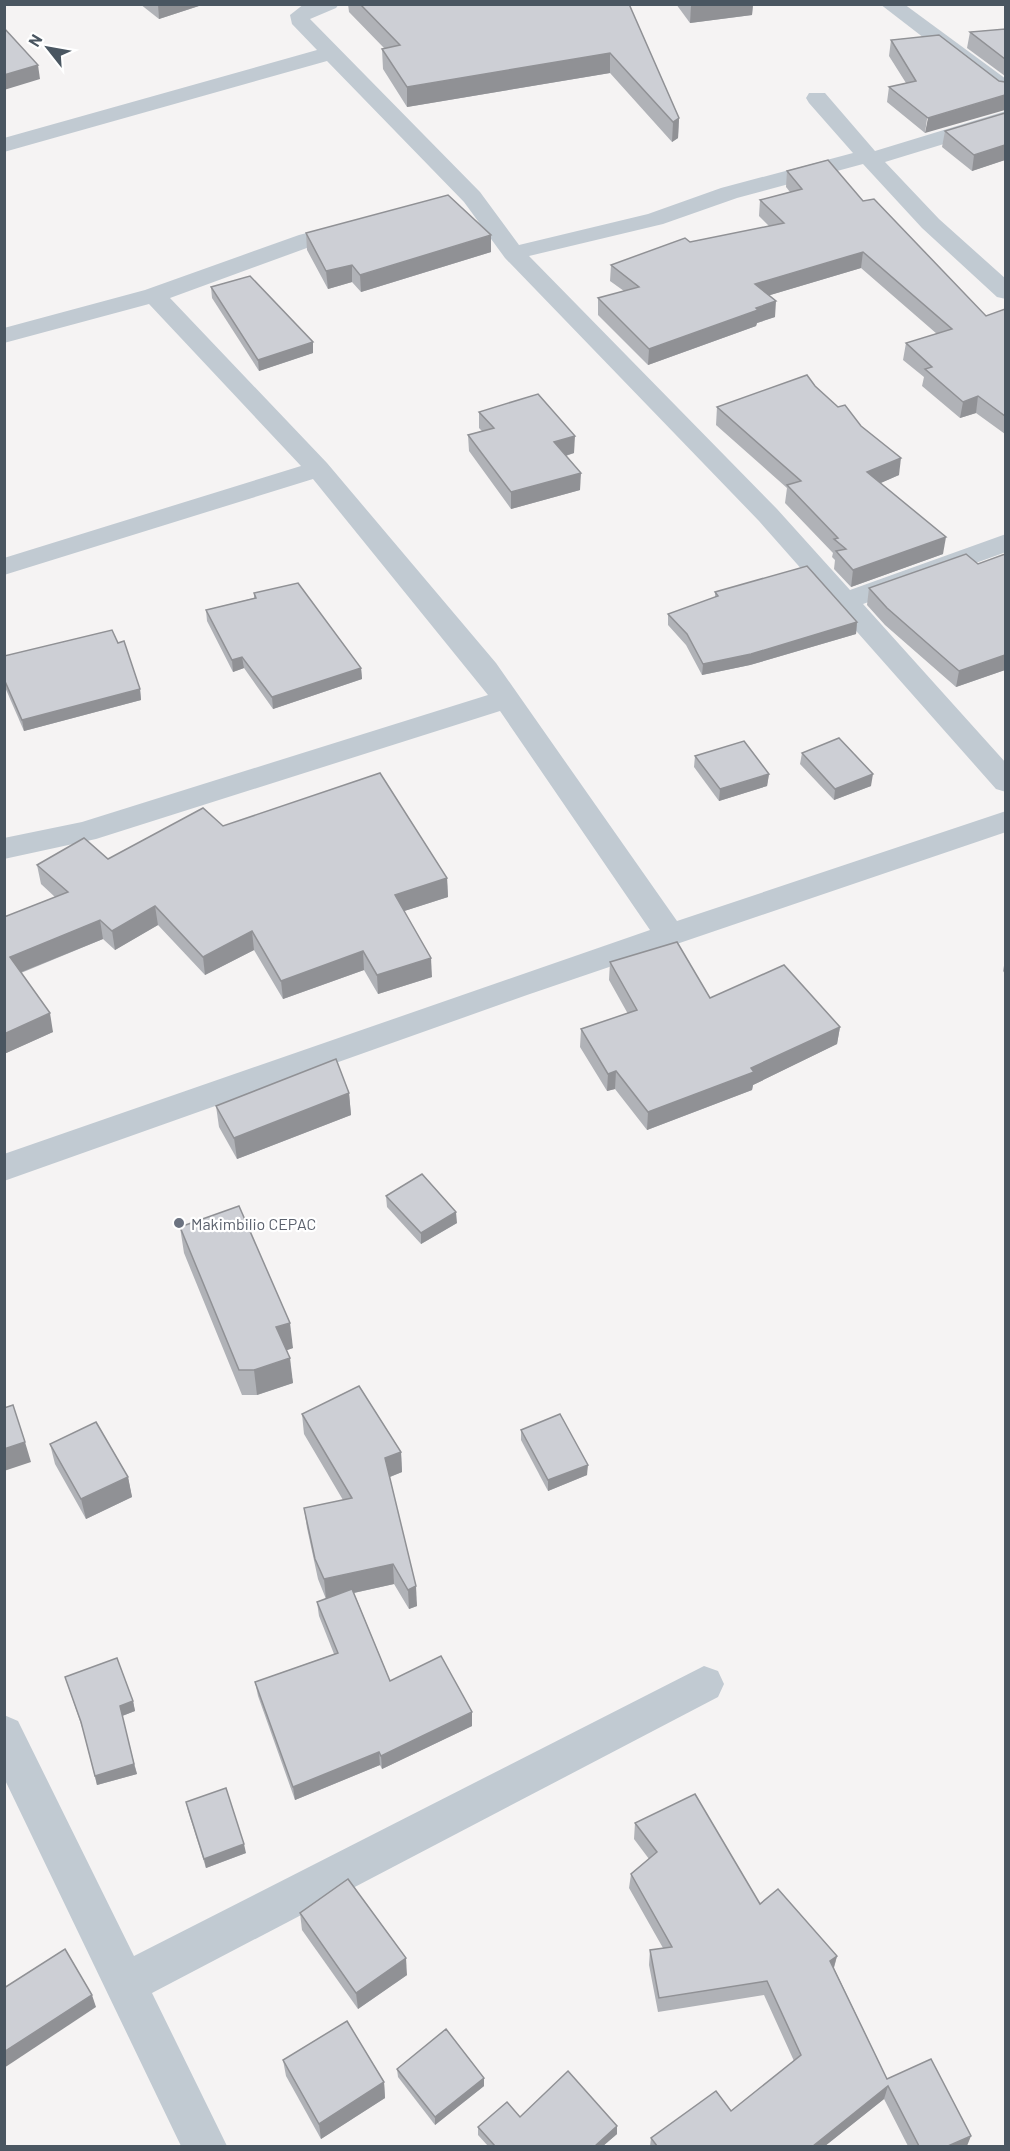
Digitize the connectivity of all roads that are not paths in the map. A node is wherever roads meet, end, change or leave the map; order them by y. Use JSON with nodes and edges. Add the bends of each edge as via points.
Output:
{"nodes":[{"id":1,"x":329,"y":4,"type":"edge"},
{"id":2,"x":890,"y":4,"type":"edge"},
{"id":3,"x":331,"y":53,"type":"junction"},
{"id":4,"x":1005,"y":90,"type":"edge"},
{"id":5,"x":817,"y":98,"type":"dead end"},
{"id":6,"x":1005,"y":118,"type":"edge"},
{"id":7,"x":4,"y":145,"type":"edge"},
{"id":8,"x":870,"y":158,"type":"junction"},
{"id":9,"x":373,"y":223,"type":"edge"},
{"id":10,"x":513,"y":253,"type":"junction"},
{"id":11,"x":1005,"y":292,"type":"edge"},
{"id":12,"x":154,"y":295,"type":"junction"},
{"id":13,"x":4,"y":336,"type":"edge"},
{"id":14,"x":318,"y":470,"type":"junction"},
{"id":15,"x":1005,"y":543,"type":"edge"},
{"id":16,"x":4,"y":567,"type":"edge"},
{"id":17,"x":843,"y":602,"type":"junction"},
{"id":18,"x":506,"y":699,"type":"junction"},
{"id":19,"x":1005,"y":782,"type":"edge"},
{"id":20,"x":1005,"y":821,"type":"edge"},
{"id":21,"x":4,"y":849,"type":"edge"},
{"id":22,"x":670,"y":935,"type":"junction"},
{"id":23,"x":4,"y":1168,"type":"edge"},
{"id":24,"x":704,"y":1684,"type":"dead end"},
{"id":25,"x":4,"y":1734,"type":"edge"},
{"id":26,"x":125,"y":1984,"type":"junction"},
{"id":27,"x":204,"y":2146,"type":"edge"}],
"edges":[{"from":1,"to":3,"type":"street","via":[[308,10],[299,20]]},
{"from":2,"to":4,"type":"street"},
{"from":3,"to":7,"type":"street"},
{"from":3,"to":10,"type":"street"},
{"from":5,"to":8,"type":"street"},
{"from":6,"to":8,"type":"street"},
{"from":8,"to":10,"type":"street","via":[[729,193],[655,219]]},
{"from":8,"to":11,"type":"street","via":[[980,272]]},
{"from":9,"to":12,"type":"street","via":[[307,240]]},
{"from":10,"to":17,"type":"street","via":[[768,515]]},
{"from":12,"to":13,"type":"street"},
{"from":12,"to":14,"type":"street"},
{"from":14,"to":16,"type":"street"},
{"from":14,"to":18,"type":"street"},
{"from":15,"to":17,"type":"street"},
{"from":17,"to":19,"type":"street"},
{"from":18,"to":21,"type":"street","via":[[85,832]]},
{"from":18,"to":22,"type":"street"},
{"from":20,"to":22,"type":"street"},
{"from":22,"to":23,"type":"street"},
{"from":24,"to":26,"type":"street"},
{"from":25,"to":26,"type":"street"},
{"from":26,"to":27,"type":"street"}]}
